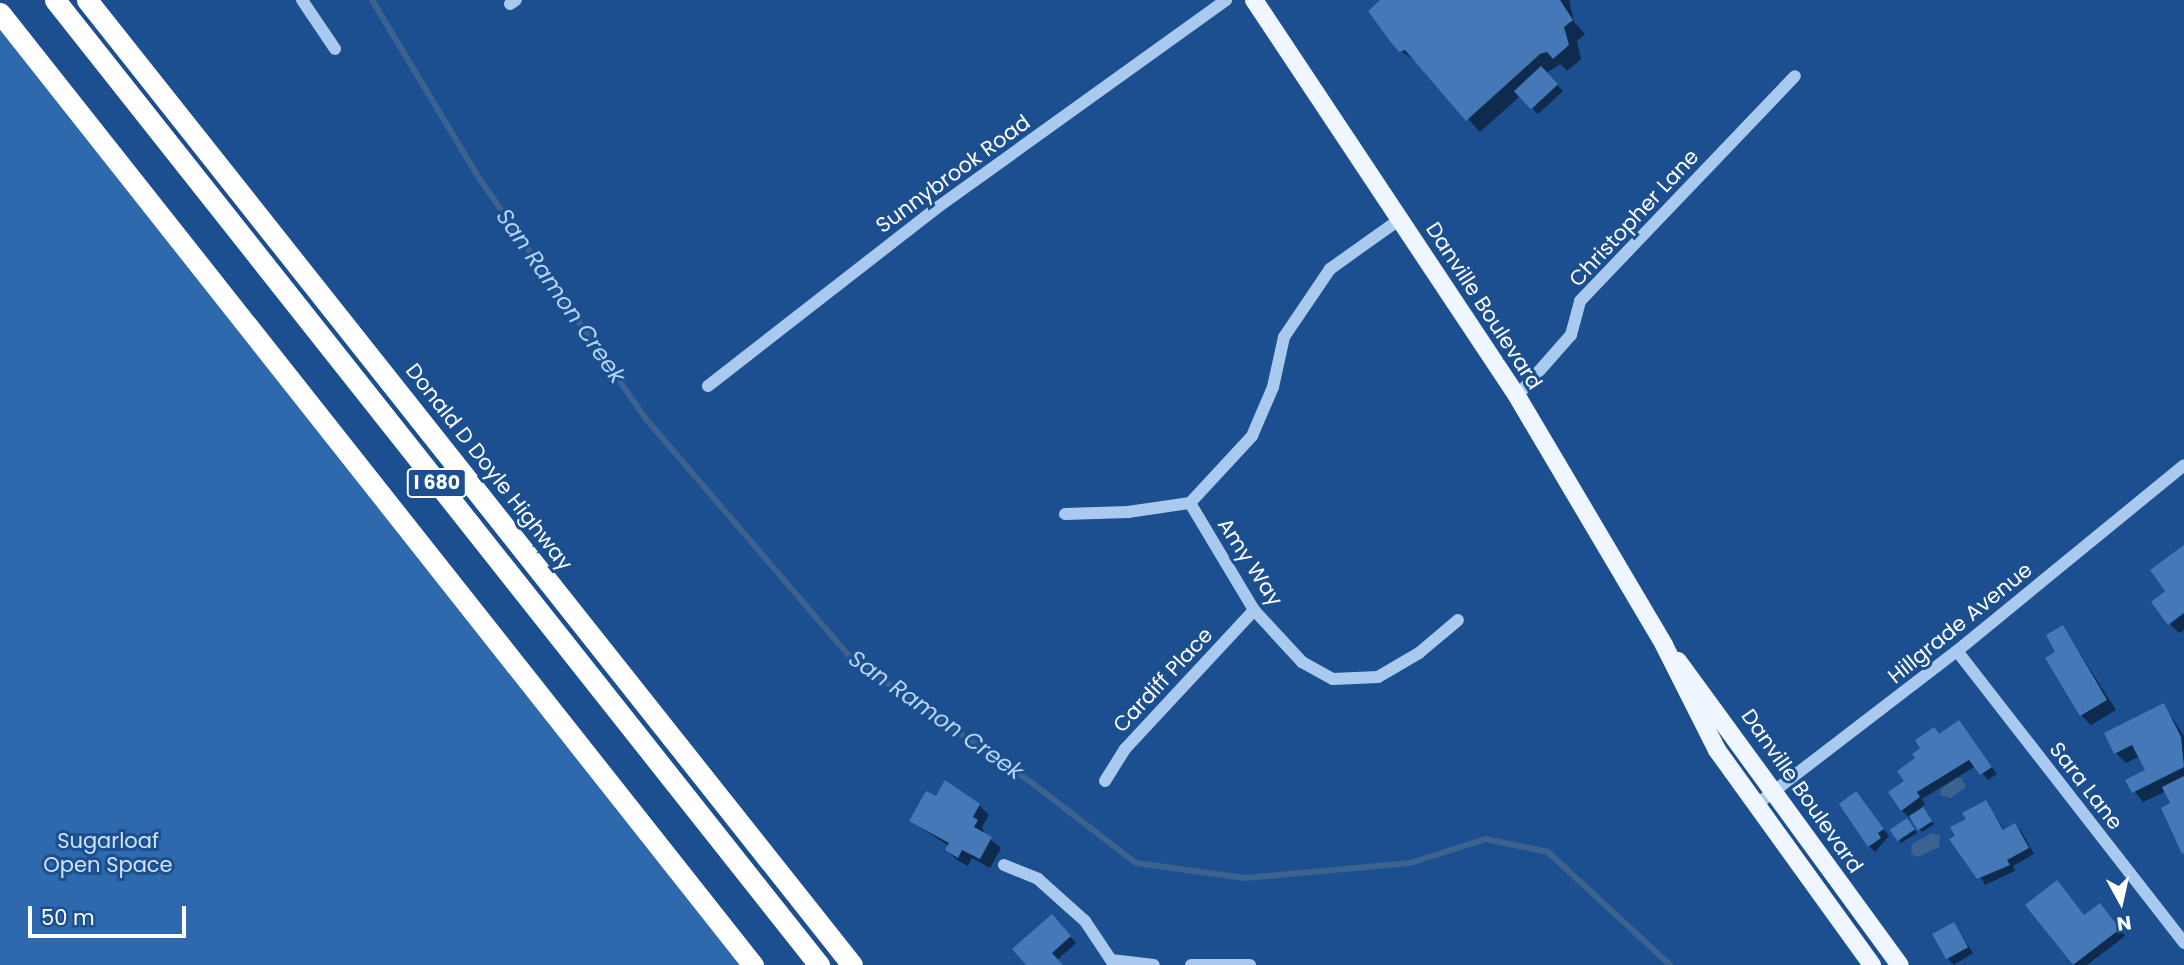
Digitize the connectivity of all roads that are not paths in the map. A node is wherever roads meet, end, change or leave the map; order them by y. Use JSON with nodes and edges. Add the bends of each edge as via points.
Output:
{"nodes":[{"id":1,"x":55,"y":0,"type":"edge"},
{"id":2,"x":87,"y":0,"type":"edge"},
{"id":3,"x":103,"y":0,"type":"edge"},
{"id":4,"x":302,"y":0,"type":"edge"},
{"id":5,"x":1226,"y":0,"type":"edge"},
{"id":6,"x":1254,"y":0,"type":"edge"},
{"id":7,"x":0,"y":13,"type":"edge"},
{"id":8,"x":120,"y":41,"type":"junction"},
{"id":9,"x":335,"y":49,"type":"dead end"},
{"id":10,"x":1795,"y":76,"type":"dead end"},
{"id":11,"x":1401,"y":219,"type":"junction"},
{"id":12,"x":708,"y":386,"type":"dead end"},
{"id":13,"x":1517,"y":396,"type":"junction"},
{"id":14,"x":2184,"y":465,"type":"edge"},
{"id":15,"x":1190,"y":503,"type":"junction"},
{"id":16,"x":1065,"y":514,"type":"dead end"},
{"id":17,"x":1254,"y":610,"type":"junction"},
{"id":18,"x":1458,"y":620,"type":"dead end"},
{"id":19,"x":1664,"y":645,"type":"junction"},
{"id":20,"x":1957,"y":651,"type":"junction"},
{"id":21,"x":1105,"y":781,"type":"dead end"},
{"id":22,"x":1772,"y":794,"type":"junction"},
{"id":23,"x":1756,"y":806,"type":"junction"},
{"id":24,"x":1004,"y":865,"type":"dead end"},
{"id":25,"x":2184,"y":943,"type":"edge"},
{"id":26,"x":1885,"y":945,"type":"junction"},
{"id":27,"x":1110,"y":962,"type":"edge"},
{"id":28,"x":1867,"y":963,"type":"edge"},
{"id":29,"x":752,"y":965,"type":"edge"},
{"id":30,"x":819,"y":965,"type":"edge"},
{"id":31,"x":852,"y":965,"type":"edge"},
{"id":32,"x":1154,"y":965,"type":"edge"},
{"id":33,"x":1192,"y":965,"type":"edge"},
{"id":34,"x":1250,"y":965,"type":"edge"},
{"id":35,"x":1900,"y":965,"type":"edge"}],
"edges":[{"from":1,"to":30,"type":"highway","number":"I 680"},
{"from":2,"to":8,"type":"highway","name":"Donald D Doyle Highway","number":"I 680"},
{"from":3,"to":8,"type":"highway"},
{"from":4,"to":9,"type":"street"},
{"from":5,"to":12,"type":"street","name":"Sunnybrook Road","via":[[938,207]]},
{"from":6,"to":11,"type":"main road","name":"Danville Boulevard"},
{"from":7,"to":29,"type":"highway","number":"I 680"},
{"from":8,"to":31,"type":"highway","name":"Donald D Doyle Highway","number":"I 680"},
{"from":10,"to":13,"type":"street","name":"Christopher Lane","via":[[1580,301],[1571,335]]},
{"from":11,"to":13,"type":"main road","name":"Danville Boulevard"},
{"from":11,"to":15,"type":"street","via":[[1330,269],[1284,337],[1273,387],[1252,436]]},
{"from":13,"to":19,"type":"main road","name":"Danville Boulevard"},
{"from":14,"to":20,"type":"street","name":"Hillgrade Avenue"},
{"from":15,"to":16,"type":"street","via":[[1128,512]]},
{"from":15,"to":17,"type":"street","name":"Amy Way"},
{"from":17,"to":18,"type":"street","name":"Amy Way","via":[[1302,662],[1333,679],[1378,677],[1419,653]]},
{"from":17,"to":21,"type":"street","name":"Cardiff Place","via":[[1125,749]]},
{"from":19,"to":22,"type":"main road","name":"Danville Boulevard","via":[[1725,722]]},
{"from":19,"to":23,"type":"main road","name":"Danville Boulevard","via":[[1717,750]]},
{"from":20,"to":22,"type":"street","name":"Hillgrade Avenue"},
{"from":20,"to":25,"type":"street","name":"Sara Lane"},
{"from":22,"to":23,"type":"street","name":"Hillgrade Avenue"},
{"from":22,"to":26,"type":"main road","name":"Danville Boulevard"},
{"from":23,"to":28,"type":"main road","name":"Danville Boulevard"},
{"from":24,"to":27,"type":"street","via":[[1038,879],[1085,921]]},
{"from":26,"to":28,"type":"street"},
{"from":26,"to":35,"type":"main road","name":"Danville Boulevard"},
{"from":27,"to":32,"type":"street"},
{"from":33,"to":34,"type":"street"}]}
